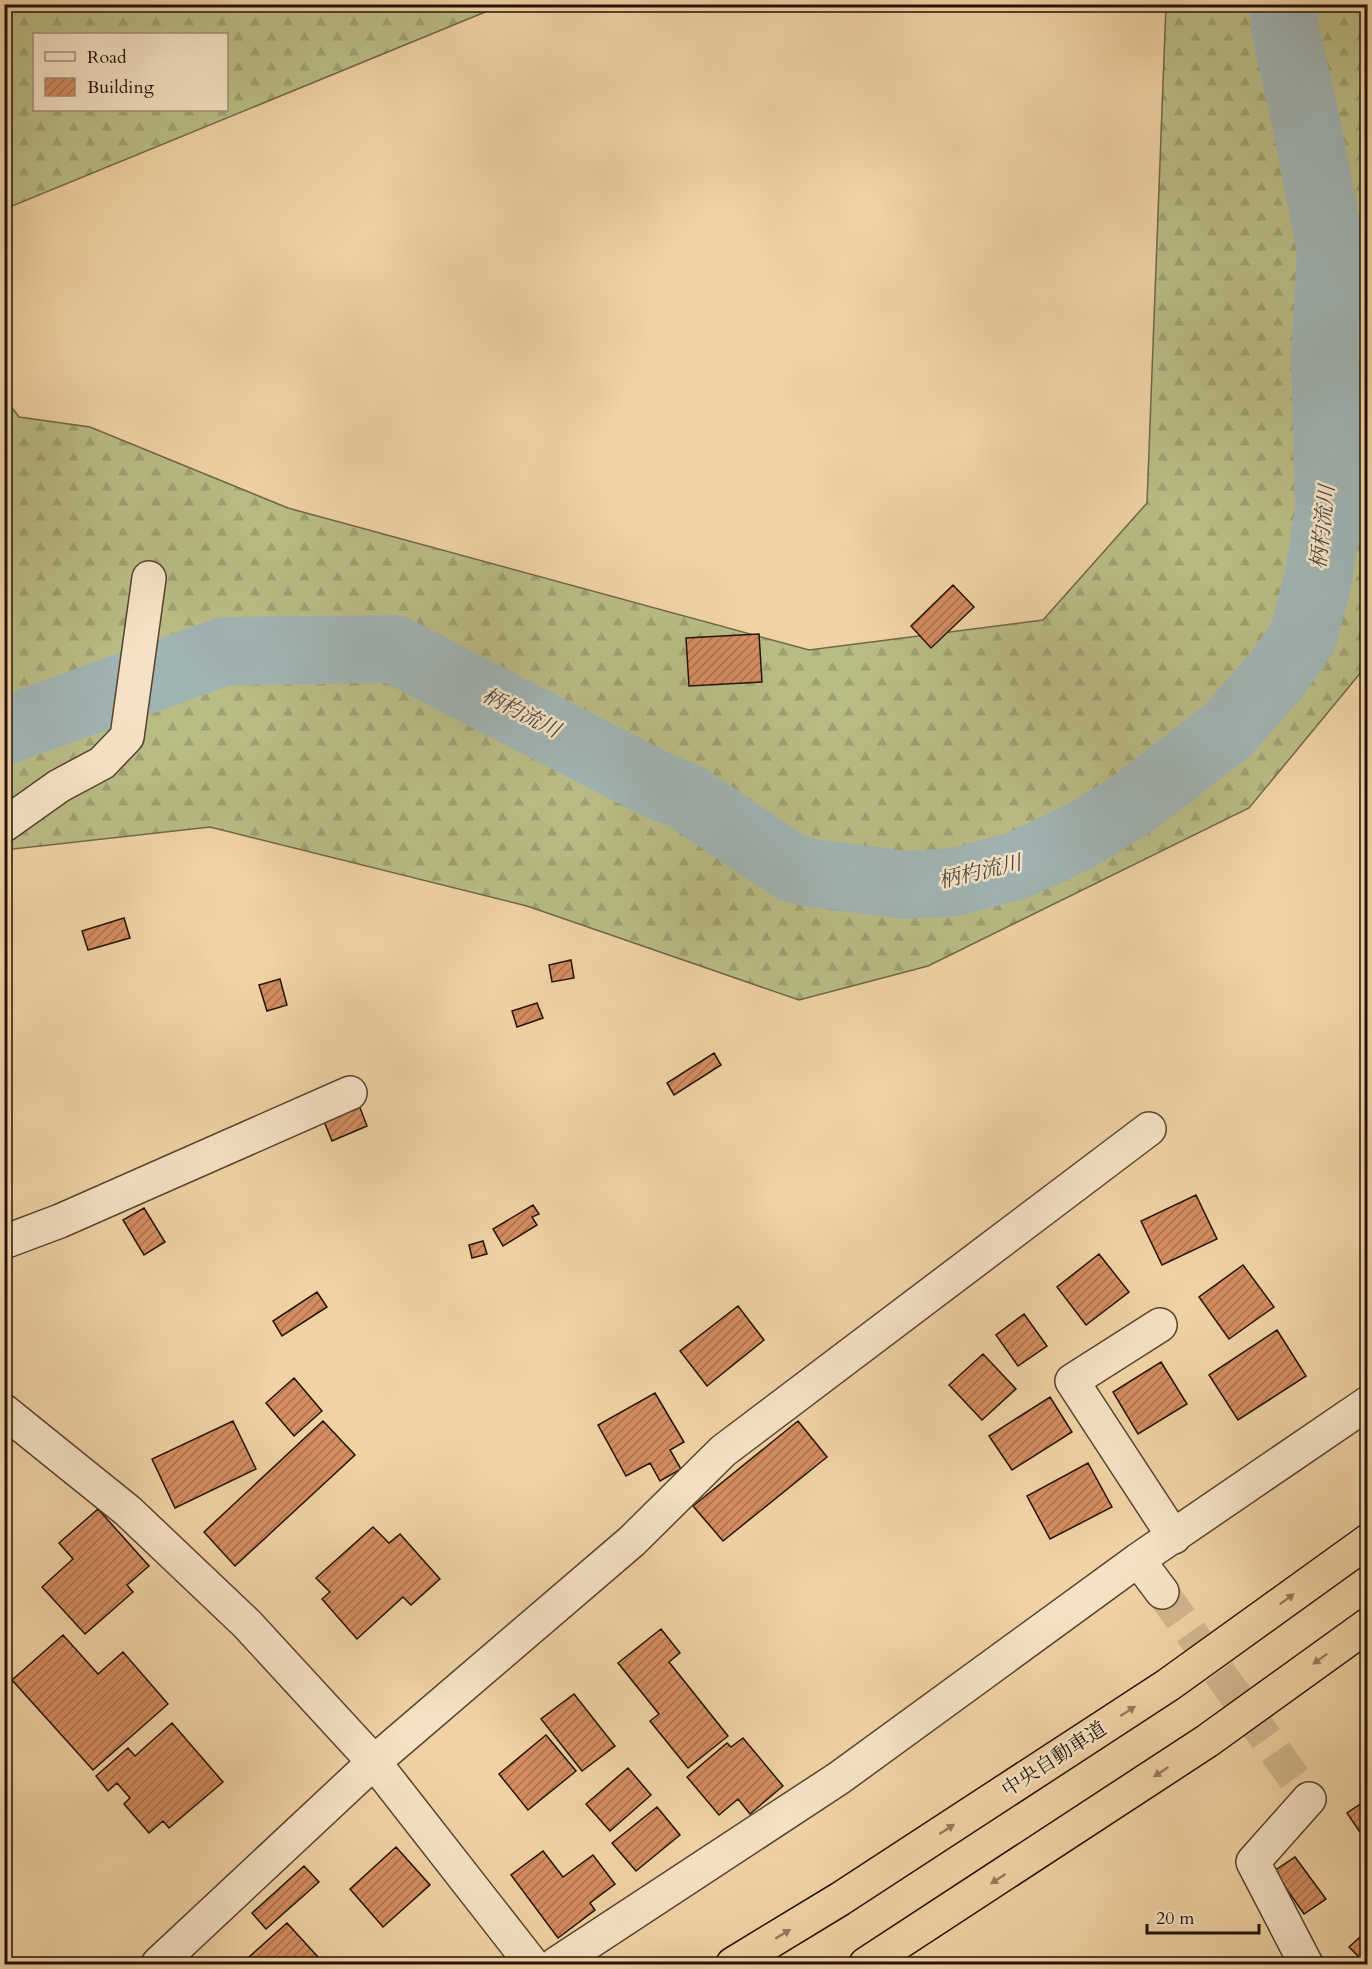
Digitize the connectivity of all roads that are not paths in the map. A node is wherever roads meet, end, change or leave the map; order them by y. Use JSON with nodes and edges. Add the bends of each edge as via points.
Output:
{"nodes":[{"id":1,"x":149,"y":578,"type":"dead end"},
{"id":2,"x":4,"y":825,"type":"edge"},
{"id":3,"x":350,"y":1093,"type":"dead end"},
{"id":4,"x":1149,"y":1129,"type":"dead end"},
{"id":5,"x":4,"y":1242,"type":"edge"},
{"id":6,"x":1160,"y":1325,"type":"dead end"},
{"id":7,"x":1368,"y":1403,"type":"edge"},
{"id":8,"x":4,"y":1411,"type":"edge"},
{"id":9,"x":1174,"y":1537,"type":"junction"},
{"id":10,"x":1368,"y":1541,"type":"edge"},
{"id":11,"x":1138,"y":1560,"type":"junction"},
{"id":12,"x":1162,"y":1592,"type":"tunnel mouth"},
{"id":13,"x":1368,"y":1625,"type":"edge"},
{"id":14,"x":374,"y":1762,"type":"junction"},
{"id":15,"x":1309,"y":1799,"type":"dead end"},
{"id":16,"x":158,"y":1965,"type":"edge"},
{"id":17,"x":532,"y":1965,"type":"edge"},
{"id":18,"x":556,"y":1965,"type":"edge"},
{"id":19,"x":732,"y":1965,"type":"edge"},
{"id":20,"x":866,"y":1965,"type":"edge"},
{"id":21,"x":1306,"y":1965,"type":"edge"}],
"edges":[{"from":1,"to":2,"type":"street","via":[[127,737],[102,763],[59,786]]},
{"from":3,"to":5,"type":"street"},
{"from":4,"to":14,"type":"street","via":[[723,1451],[632,1541]]},
{"from":6,"to":9,"type":"street","via":[[1072,1381]]},
{"from":7,"to":9,"type":"street"},
{"from":8,"to":14,"type":"street","via":[[128,1510],[247,1624]]},
{"from":9,"to":11,"type":"street"},
{"from":19,"to":10,"type":"highway","name":"中央自動車道","one_way":true,"via":[[850,1893],[1168,1685]]},
{"from":11,"to":12,"type":"street"},
{"from":11,"to":18,"type":"street","via":[[839,1778]]},
{"from":13,"to":20,"type":"highway","one_way":true,"via":[[1207,1741]]},
{"from":14,"to":16,"type":"street"},
{"from":14,"to":17,"type":"street"},
{"from":15,"to":21,"type":"street","via":[[1253,1862]]}]}
